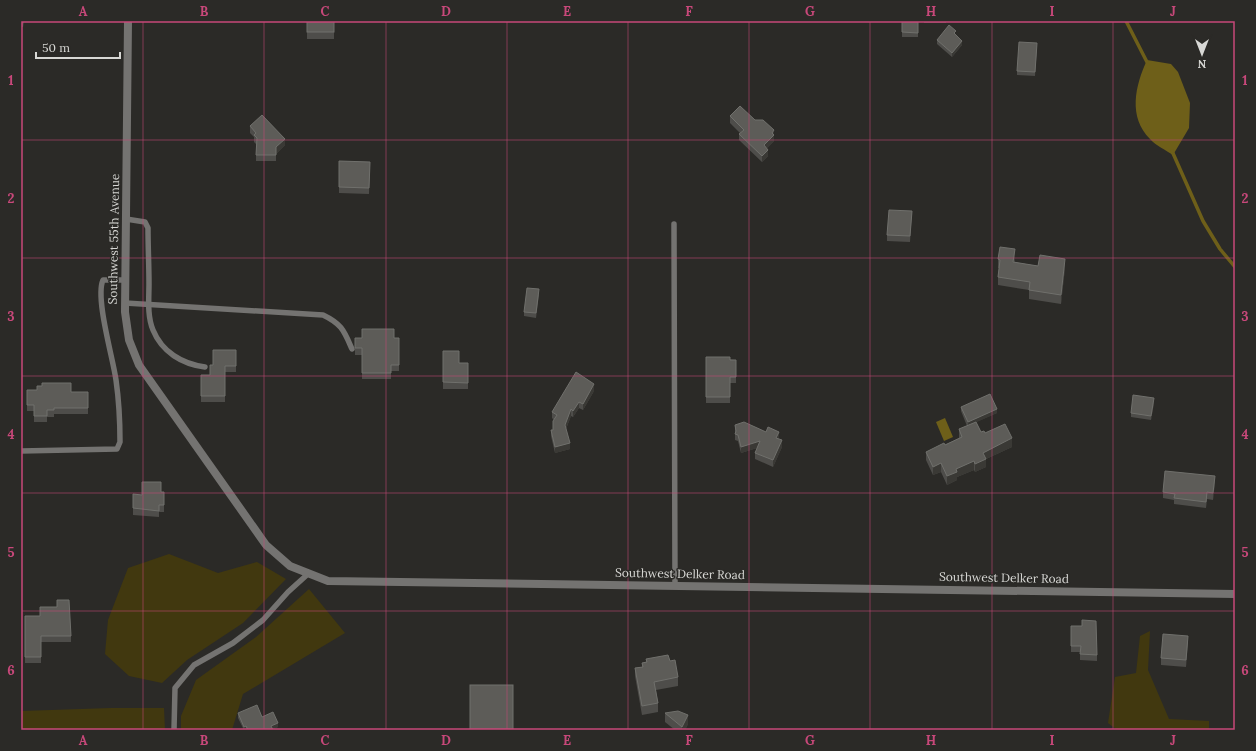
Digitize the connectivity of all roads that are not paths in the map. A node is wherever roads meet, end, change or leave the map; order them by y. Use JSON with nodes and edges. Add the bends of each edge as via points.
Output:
{"nodes":[{"id":1,"x":128,"y":21,"type":"edge"},
{"id":2,"x":126,"y":219,"type":"junction"},
{"id":3,"x":674,"y":224,"type":"dead end"},
{"id":4,"x":125,"y":280,"type":"junction"},
{"id":5,"x":125,"y":303,"type":"junction"},
{"id":6,"x":149,"y":304,"type":"junction"},
{"id":7,"x":352,"y":349,"type":"dead end"},
{"id":8,"x":205,"y":367,"type":"dead end"},
{"id":9,"x":190,"y":439,"type":"joint"},
{"id":10,"x":21,"y":451,"type":"edge"},
{"id":11,"x":309,"y":573,"type":"junction"},
{"id":12,"x":676,"y":586,"type":"junction"},
{"id":13,"x":1235,"y":594,"type":"edge"},
{"id":14,"x":174,"y":730,"type":"edge"}],
"edges":[{"from":1,"to":2,"type":"street","name":"Southwest 55th Avenue"},
{"from":2,"to":4,"type":"street","name":"Southwest 55th Avenue"},
{"from":2,"to":6,"type":"lane","via":[[145,222],[148,228]]},
{"from":3,"to":12,"type":"lane"},
{"from":4,"to":5,"type":"street","name":"Southwest 55th Avenue"},
{"from":4,"to":10,"type":"lane","via":[[104,280],[100,286],[116,382],[120,442],[117,449]]},
{"from":5,"to":6,"type":"lane"},
{"from":5,"to":9,"type":"street","name":"Southwest 55th Avenue","via":[[129,340],[139,365]]},
{"from":6,"to":7,"type":"lane","via":[[323,315],[343,329]]},
{"from":6,"to":8,"type":"lane","via":[[152,329],[162,345],[175,358],[189,365]]},
{"from":9,"to":11,"type":"street","name":"Southwest Delker Road","via":[[266,545],[290,566]]},
{"from":11,"to":12,"type":"street","name":"Southwest Delker Road","via":[[328,581]]},
{"from":11,"to":14,"type":"lane","via":[[263,620],[233,643],[194,665],[175,688]]},
{"from":12,"to":13,"type":"street","name":"Southwest Delker Road"}]}
